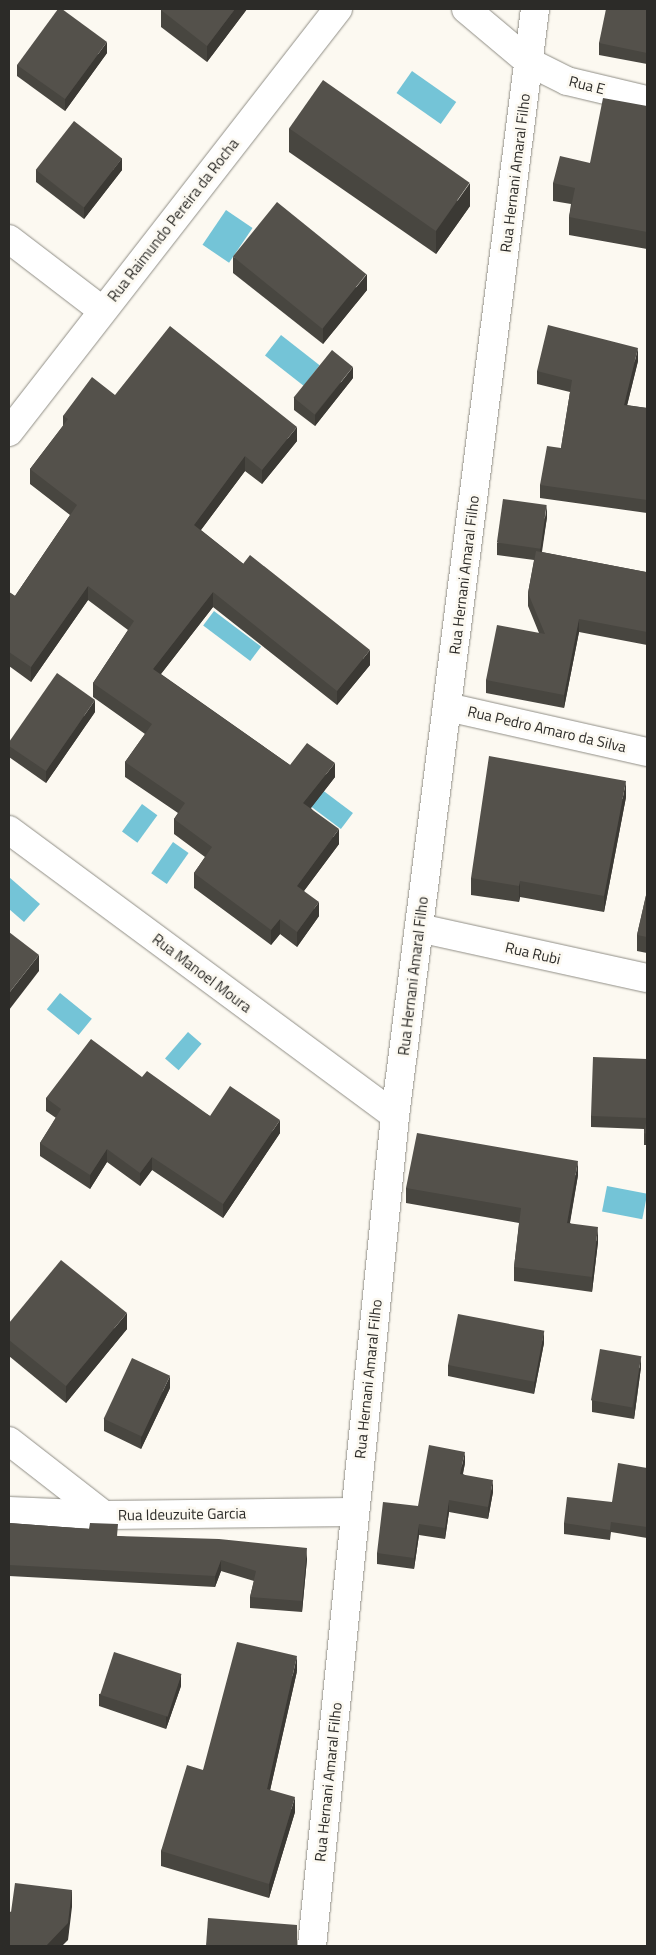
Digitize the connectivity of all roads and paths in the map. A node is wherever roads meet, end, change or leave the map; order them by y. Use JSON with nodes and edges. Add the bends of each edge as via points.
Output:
{"nodes":[{"id":1,"x":338,"y":9,"type":"edge"},
{"id":2,"x":466,"y":9,"type":"edge"},
{"id":3,"x":535,"y":9,"type":"edge"},
{"id":4,"x":529,"y":62,"type":"junction"},
{"id":5,"x":647,"y":100,"type":"edge"},
{"id":6,"x":9,"y":239,"type":"edge"},
{"id":7,"x":102,"y":310,"type":"junction"},
{"id":8,"x":9,"y":432,"type":"edge"},
{"id":9,"x":447,"y":706,"type":"junction"},
{"id":10,"x":647,"y":752,"type":"edge"},
{"id":11,"x":9,"y":830,"type":"edge"},
{"id":12,"x":419,"y":928,"type":"junction"},
{"id":13,"x":647,"y":978,"type":"edge"},
{"id":14,"x":395,"y":1116,"type":"junction"},
{"id":15,"x":9,"y":1442,"type":"edge"},
{"id":16,"x":9,"y":1511,"type":"edge"},
{"id":17,"x":355,"y":1512,"type":"junction"},
{"id":18,"x":104,"y":1515,"type":"junction"},
{"id":19,"x":312,"y":1946,"type":"edge"}],
"edges":[{"from":1,"to":7,"type":"street","name":"Rua Raimundo Pereira da Rocha"},
{"from":2,"to":4,"type":"street","name":"Rua E"},
{"from":3,"to":4,"type":"street","name":"Rua Hernani Amaral Filho"},
{"from":4,"to":5,"type":"street","name":"Rua E","via":[[567,81]]},
{"from":4,"to":9,"type":"street","name":"Rua Hernani Amaral Filho"},
{"from":6,"to":7,"type":"street"},
{"from":7,"to":8,"type":"street","name":"Rua Raimundo Pereira da Rocha"},
{"from":9,"to":10,"type":"street","name":"Rua Pedro Amaro da Silva"},
{"from":9,"to":12,"type":"street","name":"Rua Hernani Amaral Filho"},
{"from":11,"to":14,"type":"street","name":"Rua Manoel Moura"},
{"from":12,"to":13,"type":"street","name":"Rua Rubi"},
{"from":12,"to":14,"type":"street","name":"Rua Hernani Amaral Filho"},
{"from":14,"to":17,"type":"street","name":"Rua Hernani Amaral Filho"},
{"from":15,"to":18,"type":"street"},
{"from":16,"to":18,"type":"street","name":"Rua Ideuzuite Garcia"},
{"from":17,"to":18,"type":"street","name":"Rua Ideuzuite Garcia"},
{"from":17,"to":19,"type":"street","name":"Rua Hernani Amaral Filho"}]}
